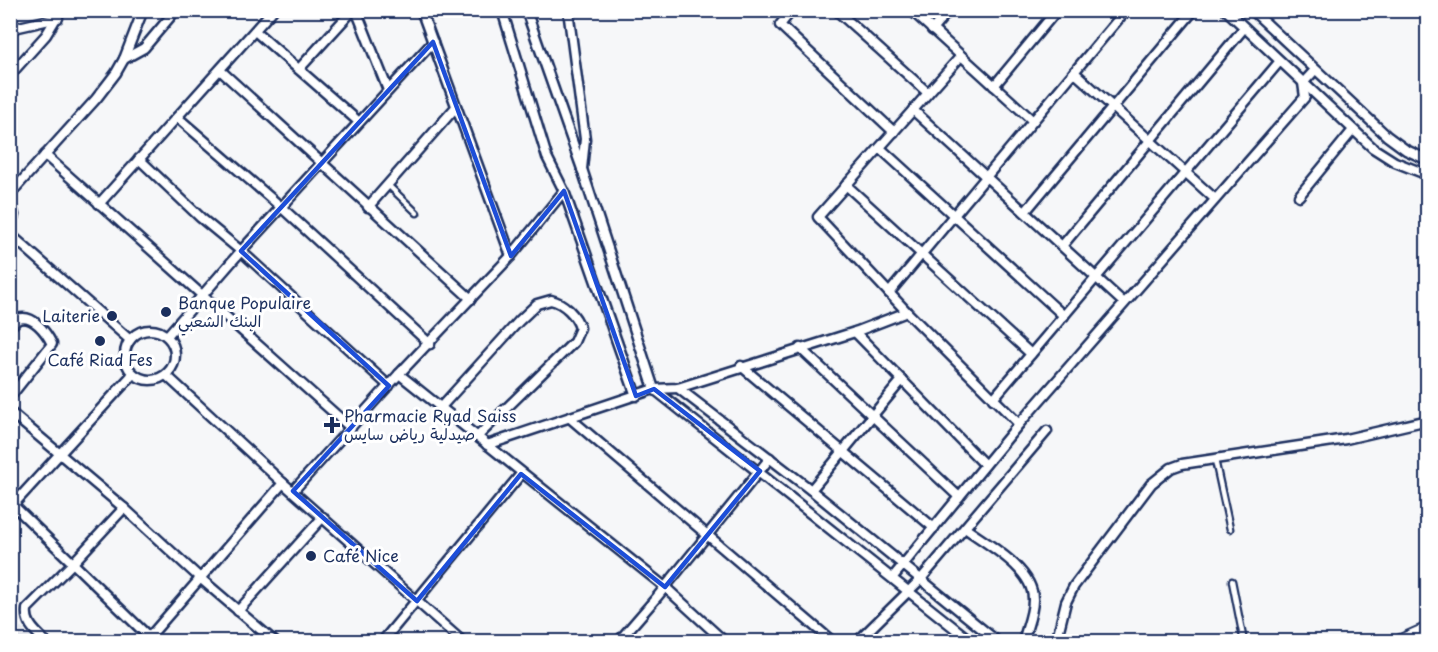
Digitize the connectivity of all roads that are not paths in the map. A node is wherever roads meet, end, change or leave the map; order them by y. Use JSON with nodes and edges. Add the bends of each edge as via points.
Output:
{"nodes":[{"id":1,"x":143,"y":10,"type":"edge"},
{"id":2,"x":176,"y":10,"type":"edge"},
{"id":3,"x":273,"y":10,"type":"edge"},
{"id":4,"x":355,"y":10,"type":"edge"},
{"id":5,"x":421,"y":10,"type":"edge"},
{"id":6,"x":502,"y":10,"type":"edge"},
{"id":7,"x":526,"y":10,"type":"edge"},
{"id":8,"x":568,"y":10,"type":"edge"},
{"id":9,"x":792,"y":10,"type":"edge"},
{"id":10,"x":836,"y":10,"type":"edge"},
{"id":11,"x":910,"y":10,"type":"edge"},
{"id":12,"x":949,"y":10,"type":"edge"},
{"id":13,"x":1057,"y":10,"type":"edge"},
{"id":14,"x":1125,"y":10,"type":"edge"},
{"id":15,"x":1194,"y":10,"type":"edge"},
{"id":16,"x":1226,"y":10,"type":"edge"},
{"id":17,"x":1252,"y":10,"type":"edge"},
{"id":18,"x":59,"y":14,"type":"edge"},
{"id":19,"x":1244,"y":28,"type":"junction"},
{"id":20,"x":10,"y":29,"type":"edge"},
{"id":21,"x":932,"y":30,"type":"junction"},
{"id":22,"x":255,"y":31,"type":"junction"},
{"id":23,"x":433,"y":42,"type":"junction"},
{"id":24,"x":961,"y":56,"type":"junction"},
{"id":25,"x":124,"y":59,"type":"junction"},
{"id":26,"x":1280,"y":62,"type":"junction"},
{"id":27,"x":299,"y":69,"type":"junction"},
{"id":28,"x":219,"y":70,"type":"junction"},
{"id":29,"x":1315,"y":70,"type":"junction"},
{"id":30,"x":1074,"y":72,"type":"junction"},
{"id":31,"x":10,"y":75,"type":"edge"},
{"id":32,"x":1303,"y":82,"type":"junction"},
{"id":33,"x":1330,"y":84,"type":"junction"},
{"id":34,"x":994,"y":86,"type":"junction"},
{"id":35,"x":388,"y":90,"type":"junction"},
{"id":36,"x":928,"y":93,"type":"junction"},
{"id":37,"x":1305,"y":97,"type":"junction"},
{"id":38,"x":1318,"y":97,"type":"junction"},
{"id":39,"x":456,"y":107,"type":"junction"},
{"id":40,"x":1113,"y":108,"type":"junction"},
{"id":41,"x":913,"y":110,"type":"junction"},
{"id":42,"x":177,"y":117,"type":"junction"},
{"id":43,"x":1033,"y":121,"type":"junction"},
{"id":44,"x":359,"y":122,"type":"junction"},
{"id":45,"x":1353,"y":130,"type":"junction"},
{"id":46,"x":894,"y":132,"type":"junction"},
{"id":47,"x":1150,"y":141,"type":"junction"},
{"id":48,"x":880,"y":148,"type":"junction"},
{"id":49,"x":45,"y":155,"type":"junction"},
{"id":50,"x":139,"y":159,"type":"junction"},
{"id":51,"x":1428,"y":160,"type":"edge"},
{"id":52,"x":321,"y":164,"type":"junction"},
{"id":53,"x":582,"y":169,"type":"junction"},
{"id":54,"x":1185,"y":173,"type":"junction"},
{"id":55,"x":1428,"y":175,"type":"edge"},
{"id":56,"x":986,"y":177,"type":"junction"},
{"id":57,"x":388,"y":185,"type":"junction"},
{"id":58,"x":846,"y":185,"type":"junction"},
{"id":59,"x":564,"y":191,"type":"junction"},
{"id":60,"x":10,"y":194,"type":"edge"},
{"id":61,"x":1299,"y":196,"type":"dead end"},
{"id":62,"x":1215,"y":199,"type":"junction"},
{"id":63,"x":10,"y":201,"type":"edge"},
{"id":64,"x":99,"y":204,"type":"junction"},
{"id":65,"x":281,"y":207,"type":"junction"},
{"id":66,"x":368,"y":207,"type":"junction"},
{"id":67,"x":417,"y":213,"type":"dead end"},
{"id":68,"x":1025,"y":213,"type":"junction"},
{"id":69,"x":954,"y":215,"type":"junction"},
{"id":70,"x":11,"y":224,"type":"edge"},
{"id":71,"x":12,"y":234,"type":"edge"},
{"id":72,"x":1062,"y":246,"type":"junction"},
{"id":73,"x":241,"y":251,"type":"junction"},
{"id":74,"x":921,"y":254,"type":"junction"},
{"id":75,"x":511,"y":256,"type":"junction"},
{"id":76,"x":1096,"y":277,"type":"junction"},
{"id":77,"x":889,"y":293,"type":"junction"},
{"id":78,"x":202,"y":295,"type":"junction"},
{"id":79,"x":471,"y":299,"type":"junction"},
{"id":80,"x":1124,"y":303,"type":"junction"},
{"id":81,"x":907,"y":312,"type":"junction"},
{"id":82,"x":1064,"y":316,"type":"junction"},
{"id":83,"x":10,"y":327,"type":"edge"},
{"id":84,"x":855,"y":332,"type":"junction"},
{"id":85,"x":167,"y":336,"type":"junction"},
{"id":86,"x":130,"y":340,"type":"junction"},
{"id":87,"x":430,"y":344,"type":"junction"},
{"id":88,"x":800,"y":348,"type":"junction"},
{"id":89,"x":1031,"y":354,"type":"junction"},
{"id":90,"x":741,"y":366,"type":"junction"},
{"id":91,"x":133,"y":374,"type":"junction"},
{"id":92,"x":399,"y":374,"type":"junction"},
{"id":93,"x":166,"y":375,"type":"junction"},
{"id":94,"x":902,"y":380,"type":"junction"},
{"id":95,"x":389,"y":386,"type":"junction"},
{"id":96,"x":678,"y":388,"type":"junction"},
{"id":97,"x":654,"y":389,"type":"junction"},
{"id":98,"x":636,"y":396,"type":"junction"},
{"id":99,"x":10,"y":397,"type":"edge"},
{"id":100,"x":993,"y":399,"type":"junction"},
{"id":101,"x":440,"y":408,"type":"junction"},
{"id":102,"x":10,"y":412,"type":"edge"},
{"id":103,"x":872,"y":415,"type":"junction"},
{"id":104,"x":570,"y":418,"type":"junction"},
{"id":105,"x":1426,"y":421,"type":"edge"},
{"id":106,"x":1019,"y":424,"type":"junction"},
{"id":107,"x":351,"y":428,"type":"junction"},
{"id":108,"x":1047,"y":431,"type":"dead end"},
{"id":109,"x":1428,"y":434,"type":"edge"},
{"id":110,"x":477,"y":437,"type":"junction"},
{"id":111,"x":487,"y":445,"type":"junction"},
{"id":112,"x":842,"y":452,"type":"junction"},
{"id":113,"x":60,"y":455,"type":"junction"},
{"id":114,"x":770,"y":458,"type":"junction"},
{"id":115,"x":1215,"y":460,"type":"junction"},
{"id":116,"x":985,"y":465,"type":"junction"},
{"id":117,"x":760,"y":471,"type":"junction"},
{"id":118,"x":521,"y":474,"type":"junction"},
{"id":119,"x":283,"y":483,"type":"junction"},
{"id":120,"x":811,"y":490,"type":"junction"},
{"id":121,"x":293,"y":491,"type":"junction"},
{"id":122,"x":959,"y":497,"type":"junction"},
{"id":123,"x":12,"y":506,"type":"edge"},
{"id":124,"x":124,"y":508,"type":"junction"},
{"id":125,"x":323,"y":517,"type":"junction"},
{"id":126,"x":934,"y":528,"type":"junction"},
{"id":127,"x":964,"y":528,"type":"junction"},
{"id":128,"x":1230,"y":528,"type":"dead end"},
{"id":129,"x":708,"y":534,"type":"junction"},
{"id":130,"x":72,"y":564,"type":"junction"},
{"id":131,"x":903,"y":565,"type":"junction"},
{"id":132,"x":893,"y":577,"type":"junction"},
{"id":133,"x":200,"y":578,"type":"junction"},
{"id":134,"x":921,"y":579,"type":"junction"},
{"id":135,"x":1232,"y":582,"type":"dead end"},
{"id":136,"x":665,"y":587,"type":"junction"},
{"id":137,"x":910,"y":591,"type":"junction"},
{"id":138,"x":417,"y":601,"type":"junction"},
{"id":139,"x":238,"y":611,"type":"junction"},
{"id":140,"x":1428,"y":630,"type":"edge"},
{"id":141,"x":147,"y":639,"type":"edge"},
{"id":142,"x":720,"y":640,"type":"edge"},
{"id":143,"x":46,"y":642,"type":"edge"},
{"id":144,"x":274,"y":642,"type":"edge"},
{"id":145,"x":382,"y":642,"type":"edge"},
{"id":146,"x":464,"y":642,"type":"edge"},
{"id":147,"x":618,"y":642,"type":"edge"},
{"id":148,"x":833,"y":642,"type":"edge"},
{"id":149,"x":857,"y":642,"type":"edge"},
{"id":150,"x":972,"y":642,"type":"edge"},
{"id":151,"x":998,"y":642,"type":"edge"},
{"id":152,"x":1023,"y":642,"type":"edge"},
{"id":153,"x":1056,"y":642,"type":"edge"},
{"id":154,"x":1244,"y":642,"type":"edge"},
{"id":155,"x":1401,"y":642,"type":"edge"}],
"edges":[{"from":1,"to":25,"type":"street"},
{"from":2,"to":25,"type":"street","via":[[144,48]]},
{"from":3,"to":22,"type":"street"},
{"from":4,"to":27,"type":"street"},
{"from":4,"to":35,"type":"street"},
{"from":5,"to":23,"type":"street"},
{"from":6,"to":59,"type":"street","via":[[547,157]]},
{"from":7,"to":53,"type":"street"},
{"from":8,"to":53,"type":"street","via":[[585,139]]},
{"from":9,"to":46,"type":"street","via":[[780,26]]},
{"from":10,"to":36,"type":"street"},
{"from":11,"to":21,"type":"street"},
{"from":12,"to":21,"type":"street"},
{"from":13,"to":34,"type":"street"},
{"from":14,"to":30,"type":"street"},
{"from":15,"to":40,"type":"street"},
{"from":16,"to":19,"type":"street"},
{"from":17,"to":29,"type":"street"},
{"from":18,"to":20,"type":"street"},
{"from":18,"to":31,"type":"street","via":[[46,35]]},
{"from":19,"to":26,"type":"street"},
{"from":19,"to":47,"type":"street"},
{"from":21,"to":24,"type":"street"},
{"from":22,"to":27,"type":"street"},
{"from":22,"to":28,"type":"street"},
{"from":23,"to":35,"type":"street"},
{"from":23,"to":39,"type":"street"},
{"from":24,"to":34,"type":"street"},
{"from":24,"to":36,"type":"street"},
{"from":25,"to":49,"type":"street","via":[[96,99]]},
{"from":26,"to":32,"type":"street"},
{"from":26,"to":54,"type":"street"},
{"from":27,"to":44,"type":"street"},
{"from":28,"to":42,"type":"street"},
{"from":28,"to":52,"type":"street"},
{"from":29,"to":32,"type":"street"},
{"from":29,"to":33,"type":"street"},
{"from":30,"to":40,"type":"street"},
{"from":30,"to":43,"type":"street"},
{"from":32,"to":37,"type":"street"},
{"from":32,"to":38,"type":"street"},
{"from":33,"to":38,"type":"street"},
{"from":33,"to":51,"type":"street","via":[[1387,136]]},
{"from":34,"to":43,"type":"street"},
{"from":35,"to":44,"type":"street"},
{"from":36,"to":41,"type":"street"},
{"from":37,"to":38,"type":"street"},
{"from":37,"to":62,"type":"street"},
{"from":38,"to":45,"type":"street"},
{"from":39,"to":57,"type":"street"},
{"from":39,"to":75,"type":"street"},
{"from":40,"to":47,"type":"street"},
{"from":40,"to":68,"type":"street"},
{"from":41,"to":46,"type":"street"},
{"from":41,"to":56,"type":"street"},
{"from":42,"to":50,"type":"street"},
{"from":42,"to":65,"type":"street"},
{"from":43,"to":56,"type":"street"},
{"from":44,"to":52,"type":"street"},
{"from":45,"to":55,"type":"street","via":[[1395,162]]},
{"from":45,"to":61,"type":"street"},
{"from":46,"to":48,"type":"street"},
{"from":47,"to":54,"type":"street"},
{"from":47,"to":72,"type":"street"},
{"from":48,"to":58,"type":"street"},
{"from":48,"to":69,"type":"street"},
{"from":49,"to":60,"type":"street"},
{"from":49,"to":64,"type":"street"},
{"from":50,"to":64,"type":"street"},
{"from":50,"to":73,"type":"street"},
{"from":52,"to":65,"type":"street"},
{"from":52,"to":66,"type":"street"},
{"from":53,"to":97,"type":"street"},
{"from":54,"to":62,"type":"street"},
{"from":54,"to":76,"type":"street"},
{"from":56,"to":68,"type":"street"},
{"from":56,"to":69,"type":"street"},
{"from":57,"to":66,"type":"street"},
{"from":57,"to":67,"type":"lane"},
{"from":58,"to":74,"type":"street"},
{"from":58,"to":77,"type":"street","via":[[818,217]]},
{"from":59,"to":75,"type":"street"},
{"from":59,"to":98,"type":"street"},
{"from":62,"to":80,"type":"street"},
{"from":63,"to":70,"type":"street","via":[[14,215]]},
{"from":64,"to":78,"type":"street"},
{"from":65,"to":73,"type":"street"},
{"from":65,"to":87,"type":"street"},
{"from":66,"to":79,"type":"street"},
{"from":68,"to":72,"type":"street"},
{"from":69,"to":74,"type":"street"},
{"from":69,"to":82,"type":"street"},
{"from":70,"to":71,"type":"street"},
{"from":71,"to":86,"type":"street"},
{"from":72,"to":76,"type":"street"},
{"from":73,"to":78,"type":"street"},
{"from":73,"to":95,"type":"street"},
{"from":74,"to":77,"type":"street"},
{"from":74,"to":89,"type":"street"},
{"from":75,"to":79,"type":"street"},
{"from":76,"to":80,"type":"street"},
{"from":76,"to":82,"type":"street"},
{"from":77,"to":81,"type":"street"},
{"from":78,"to":85,"type":"street"},
{"from":78,"to":107,"type":"street"},
{"from":79,"to":87,"type":"street"},
{"from":80,"to":106,"type":"street"},
{"from":81,"to":84,"type":"street"},
{"from":81,"to":100,"type":"street"},
{"from":82,"to":89,"type":"street"},
{"from":83,"to":99,"type":"street","via":[[27,317],[52,344]]},
{"from":84,"to":88,"type":"street"},
{"from":84,"to":94,"type":"street"},
{"from":85,"to":86,"type":"street","via":[[146,330]]},
{"from":85,"to":93,"type":"street","via":[[175,359]]},
{"from":86,"to":91,"type":"street","via":[[125,358]]},
{"from":87,"to":92,"type":"street"},
{"from":88,"to":90,"type":"street"},
{"from":88,"to":103,"type":"street"},
{"from":89,"to":100,"type":"street"},
{"from":90,"to":96,"type":"street"},
{"from":90,"to":112,"type":"street"},
{"from":91,"to":93,"type":"street","via":[[149,381]]},
{"from":91,"to":113,"type":"street"},
{"from":92,"to":95,"type":"street"},
{"from":92,"to":101,"type":"street"},
{"from":93,"to":119,"type":"street"},
{"from":94,"to":103,"type":"street"},
{"from":94,"to":116,"type":"street"},
{"from":95,"to":107,"type":"street"},
{"from":96,"to":97,"type":"street"},
{"from":96,"to":114,"type":"street"},
{"from":97,"to":98,"type":"street"},
{"from":97,"to":117,"type":"street"},
{"from":98,"to":104,"type":"street"},
{"from":100,"to":106,"type":"street"},
{"from":101,"to":110,"type":"street"},
{"from":101,"to":110,"type":"street","via":[[537,304],[551,300],[564,306],[580,328],[574,342]]},
{"from":102,"to":113,"type":"street"},
{"from":103,"to":112,"type":"street"},
{"from":103,"to":122,"type":"street"},
{"from":104,"to":111,"type":"street"},
{"from":104,"to":129,"type":"street"},
{"from":105,"to":109,"type":"lane"},
{"from":105,"to":115,"type":"street","via":[[1346,439]]},
{"from":106,"to":116,"type":"street"},
{"from":107,"to":121,"type":"street"},
{"from":108,"to":127,"type":"street"},
{"from":110,"to":111,"type":"street"},
{"from":111,"to":118,"type":"street"},
{"from":112,"to":120,"type":"street"},
{"from":112,"to":126,"type":"street"},
{"from":113,"to":123,"type":"street"},
{"from":113,"to":124,"type":"street"},
{"from":114,"to":117,"type":"street"},
{"from":114,"to":120,"type":"street"},
{"from":115,"to":128,"type":"lane"},
{"from":115,"to":153,"type":"street","via":[[1171,468],[1151,484],[1074,586]]},
{"from":116,"to":122,"type":"street"},
{"from":117,"to":129,"type":"street"},
{"from":117,"to":132,"type":"street"},
{"from":118,"to":136,"type":"street","via":[[544,488]]},
{"from":118,"to":138,"type":"street"},
{"from":119,"to":121,"type":"street"},
{"from":119,"to":133,"type":"street"},
{"from":120,"to":131,"type":"street"},
{"from":121,"to":125,"type":"street"},
{"from":122,"to":126,"type":"street"},
{"from":123,"to":130,"type":"street"},
{"from":124,"to":130,"type":"street"},
{"from":124,"to":133,"type":"street"},
{"from":125,"to":138,"type":"street"},
{"from":125,"to":139,"type":"street"},
{"from":126,"to":131,"type":"street"},
{"from":127,"to":134,"type":"street"},
{"from":127,"to":152,"type":"street","via":[[1011,562],[1029,583],[1033,600]]},
{"from":129,"to":136,"type":"street"},
{"from":129,"to":148,"type":"street"},
{"from":130,"to":141,"type":"street"},
{"from":130,"to":143,"type":"street","via":[[27,609],[30,625]]},
{"from":131,"to":132,"type":"street"},
{"from":131,"to":134,"type":"street"},
{"from":132,"to":137,"type":"street"},
{"from":133,"to":139,"type":"street"},
{"from":133,"to":141,"type":"street"},
{"from":134,"to":137,"type":"street"},
{"from":134,"to":151,"type":"street"},
{"from":135,"to":154,"type":"lane"},
{"from":136,"to":142,"type":"street"},
{"from":136,"to":147,"type":"street"},
{"from":137,"to":149,"type":"street"},
{"from":137,"to":150,"type":"street"},
{"from":138,"to":145,"type":"street"},
{"from":138,"to":146,"type":"street"},
{"from":139,"to":144,"type":"street"},
{"from":140,"to":155,"type":"main road"}]}
